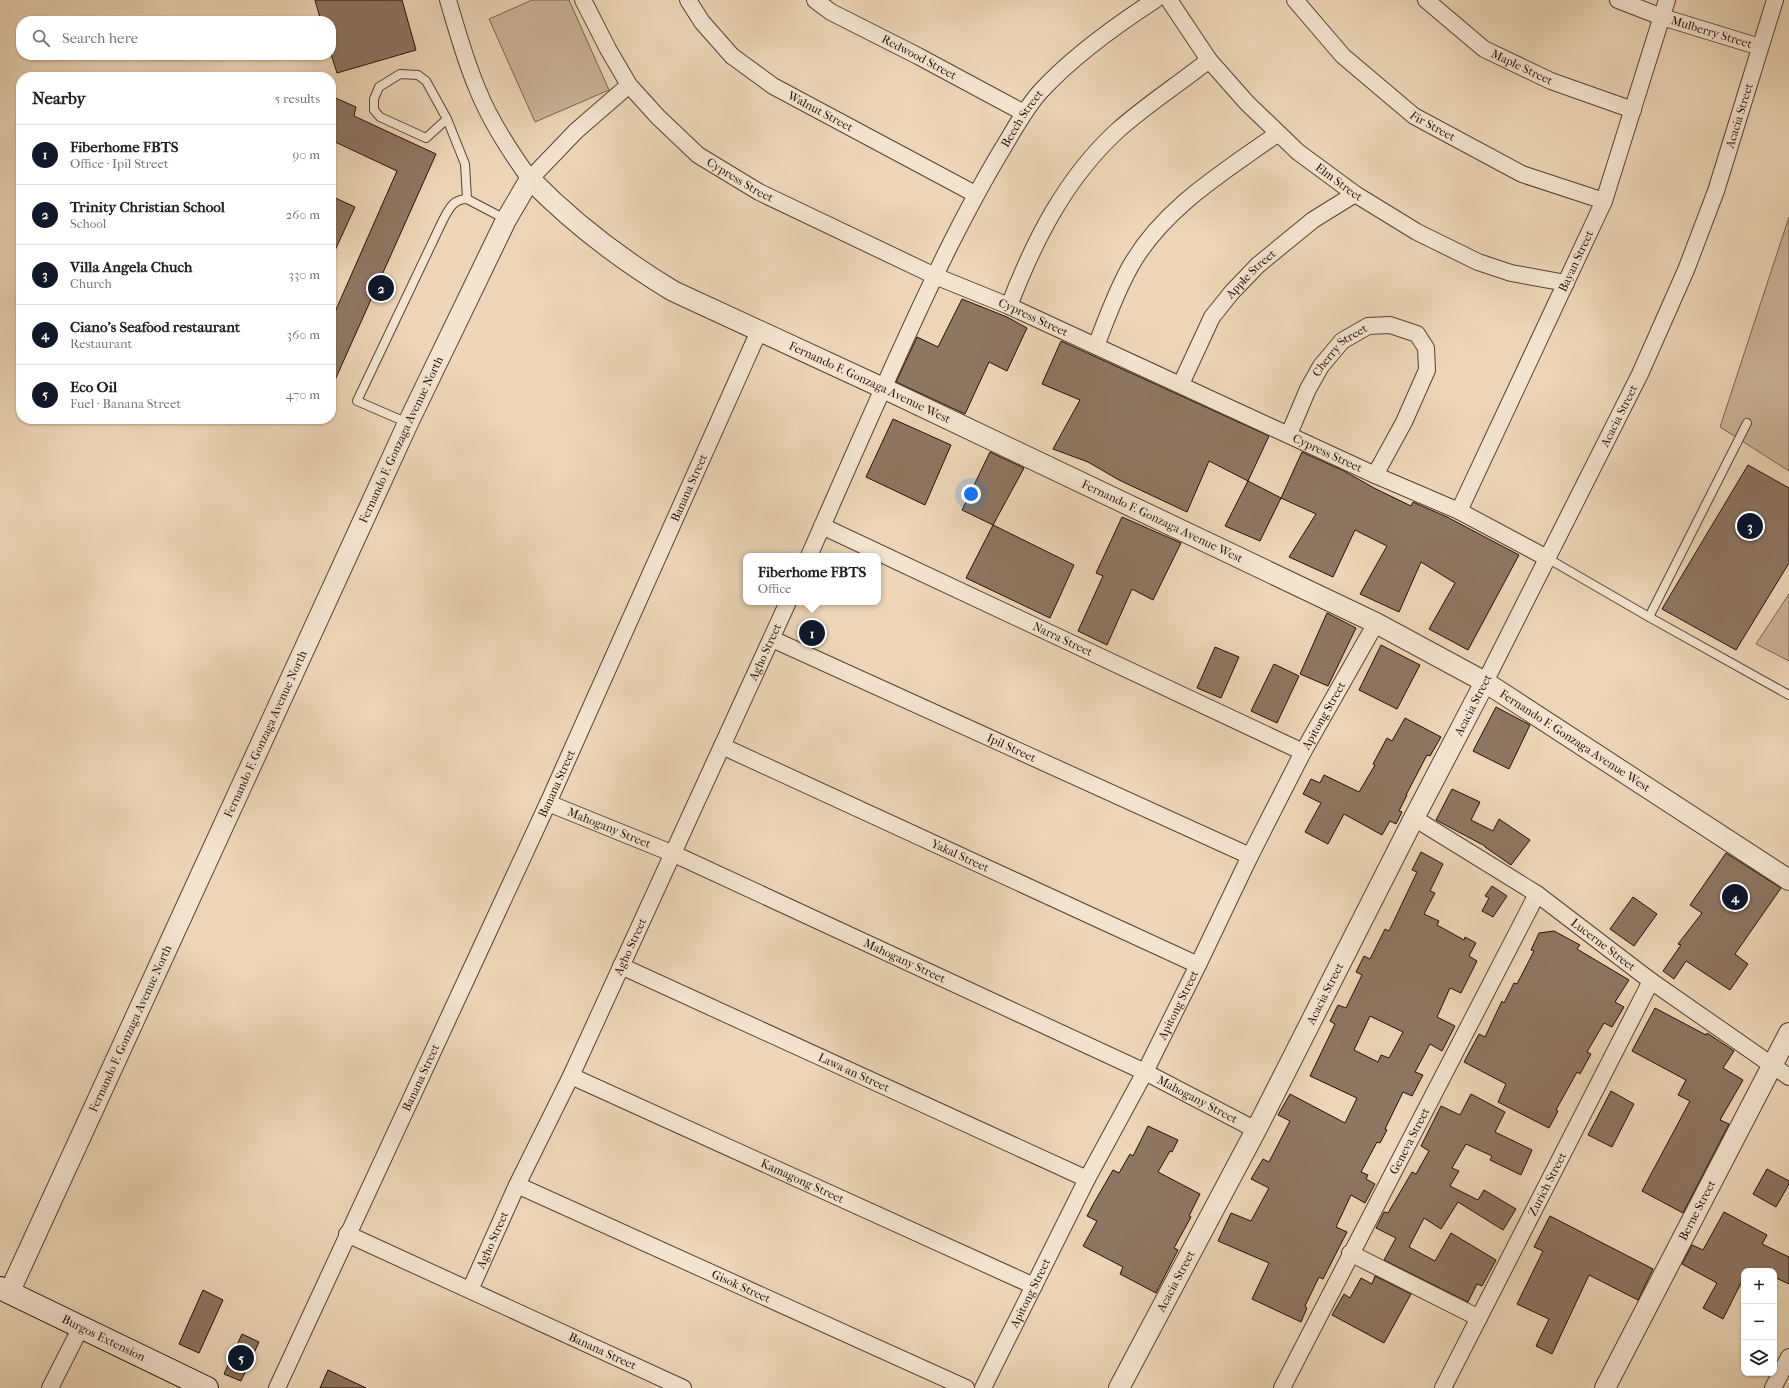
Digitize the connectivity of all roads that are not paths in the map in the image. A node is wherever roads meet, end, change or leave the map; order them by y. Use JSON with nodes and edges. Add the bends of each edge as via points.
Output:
{"nodes":[{"id":1,"x":448,"y":0,"type":"edge"},
{"id":2,"x":583,"y":0,"type":"edge"},
{"id":3,"x":688,"y":0,"type":"edge"},
{"id":4,"x":815,"y":0,"type":"edge"},
{"id":5,"x":1155,"y":0,"type":"edge"},
{"id":6,"x":1169,"y":0,"type":"edge"},
{"id":7,"x":1295,"y":0,"type":"edge"},
{"id":8,"x":1426,"y":0,"type":"edge"},
{"id":9,"x":1618,"y":0,"type":"edge"},
{"id":10,"x":1667,"y":0,"type":"edge"},
{"id":11,"x":1774,"y":0,"type":"edge"},
{"id":12,"x":1662,"y":17,"type":"junction"},
{"id":13,"x":1760,"y":48,"type":"junction"},
{"id":14,"x":1209,"y":60,"type":"junction"},
{"id":15,"x":629,"y":85,"type":"junction"},
{"id":16,"x":1633,"y":110,"type":"junction"},
{"id":17,"x":1024,"y":112,"type":"junction"},
{"id":18,"x":447,"y":120,"type":"junction"},
{"id":19,"x":1278,"y":134,"type":"junction"},
{"id":20,"x":530,"y":179,"type":"junction"},
{"id":21,"x":975,"y":194,"type":"junction"},
{"id":22,"x":1355,"y":194,"type":"junction"},
{"id":23,"x":467,"y":199,"type":"junction"},
{"id":24,"x":1604,"y":201,"type":"junction"},
{"id":25,"x":506,"y":220,"type":"junction"},
{"id":26,"x":935,"y":276,"type":"junction"},
{"id":27,"x":1566,"y":283,"type":"junction"},
{"id":28,"x":1009,"y":306,"type":"junction"},
{"id":29,"x":760,"y":331,"type":"junction"},
{"id":30,"x":1096,"y":346,"type":"junction"},
{"id":31,"x":1181,"y":384,"type":"junction"},
{"id":32,"x":883,"y":388,"type":"junction"},
{"id":33,"x":408,"y":423,"type":"junction"},
{"id":34,"x":1747,"y":423,"type":"dead end"},
{"id":35,"x":1289,"y":434,"type":"junction"},
{"id":36,"x":1375,"y":474,"type":"junction"},
{"id":37,"x":1459,"y":511,"type":"junction"},
{"id":38,"x":822,"y":526,"type":"junction"},
{"id":39,"x":810,"y":553,"type":"edge"},
{"id":40,"x":879,"y":553,"type":"edge"},
{"id":41,"x":881,"y":554,"type":"edge"},
{"id":42,"x":1547,"y":558,"type":"junction"},
{"id":43,"x":787,"y":605,"type":"edge"},
{"id":44,"x":1649,"y":617,"type":"junction"},
{"id":45,"x":1376,"y":623,"type":"junction"},
{"id":46,"x":772,"y":639,"type":"junction"},
{"id":47,"x":1485,"y":682,"type":"junction"},
{"id":48,"x":1789,"y":695,"type":"edge"},
{"id":49,"x":722,"y":746,"type":"junction"},
{"id":50,"x":1303,"y":752,"type":"junction"},
{"id":51,"x":548,"y":803,"type":"junction"},
{"id":52,"x":1414,"y":818,"type":"junction"},
{"id":53,"x":672,"y":853,"type":"junction"},
{"id":54,"x":1250,"y":856,"type":"junction"},
{"id":55,"x":1789,"y":880,"type":"edge"},
{"id":56,"x":1536,"y":894,"type":"junction"},
{"id":57,"x":1198,"y":965,"type":"junction"},
{"id":58,"x":621,"y":966,"type":"junction"},
{"id":59,"x":1651,"y":981,"type":"junction"},
{"id":60,"x":1789,"y":1033,"type":"edge"},
{"id":61,"x":1772,"y":1066,"type":"junction"},
{"id":62,"x":1145,"y":1072,"type":"junction"},
{"id":63,"x":571,"y":1076,"type":"junction"},
{"id":64,"x":1789,"y":1077,"type":"edge"},
{"id":65,"x":1256,"y":1130,"type":"junction"},
{"id":66,"x":1087,"y":1179,"type":"junction"},
{"id":67,"x":517,"y":1185,"type":"junction"},
{"id":68,"x":347,"y":1234,"type":"junction"},
{"id":69,"x":1350,"y":1254,"type":"junction"},
{"id":70,"x":1034,"y":1286,"type":"junction"},
{"id":71,"x":5,"y":1290,"type":"edge"},
{"id":72,"x":470,"y":1290,"type":"junction"},
{"id":73,"x":1479,"y":1318,"type":"junction"},
{"id":74,"x":81,"y":1327,"type":"junction"},
{"id":75,"x":1789,"y":1357,"type":"edge"},
{"id":76,"x":197,"y":1386,"type":"edge"},
{"id":77,"x":50,"y":1388,"type":"edge"},
{"id":78,"x":277,"y":1388,"type":"edge"},
{"id":79,"x":683,"y":1388,"type":"edge"},
{"id":80,"x":966,"y":1388,"type":"edge"},
{"id":81,"x":983,"y":1388,"type":"edge"},
{"id":82,"x":1119,"y":1388,"type":"edge"},
{"id":83,"x":1282,"y":1388,"type":"edge"},
{"id":84,"x":1443,"y":1388,"type":"edge"},
{"id":85,"x":1605,"y":1388,"type":"edge"},
{"id":86,"x":1773,"y":1388,"type":"edge"}],
"edges":[{"from":1,"to":20,"type":"street","via":[[476,88],[510,151]]},
{"from":2,"to":15,"type":"street","name":"Cypress Street"},
{"from":3,"to":21,"type":"street","name":"Walnut Street","via":[[702,22],[732,56],[773,86]]},
{"from":4,"to":17,"type":"street","name":"Redwood Street","via":[[831,12]]},
{"from":5,"to":17,"type":"street","name":"Beech Street","via":[[1119,24],[1062,71]]},
{"from":6,"to":14,"type":"street","name":"Elm Street"},
{"from":7,"to":24,"type":"street","name":"Fir Street","via":[[1343,56],[1414,116],[1522,174]]},
{"from":8,"to":16,"type":"street","name":"Maple Street","via":[[1484,49],[1551,81]]},
{"from":9,"to":12,"type":"street","name":"Mulberry Street"},
{"from":10,"to":12,"type":"street","name":"Bayan Street"},
{"from":11,"to":13,"type":"street","name":"Acacia Street"},
{"from":12,"to":13,"type":"street","name":"Mulberry Street"},
{"from":12,"to":16,"type":"street","name":"Bayan Street"},
{"from":13,"to":42,"type":"street","name":"Acacia Street","via":[[1716,191],[1686,270],[1640,374]]},
{"from":14,"to":19,"type":"street","name":"Elm Street","via":[[1246,103]]},
{"from":14,"to":28,"type":"street","via":[[1118,131],[1090,158],[1066,189],[1046,223],[1025,265]]},
{"from":15,"to":20,"type":"street","via":[[576,131]]},
{"from":15,"to":26,"type":"street","name":"Cypress Street","via":[[698,155],[759,192]]},
{"from":16,"to":24,"type":"street","name":"Bayan Street"},
{"from":17,"to":21,"type":"street","name":"Beech Street"},
{"from":18,"to":18,"type":"lane","via":[[426,81],[418,75],[400,74],[379,87],[374,99],[374,110],[380,117],[426,138]]},
{"from":18,"to":23,"type":"lane","via":[[465,164]]},
{"from":19,"to":22,"type":"street","name":"Elm Street"},
{"from":19,"to":30,"type":"street","via":[[1201,188],[1159,227],[1129,268]]},
{"from":20,"to":25,"type":"street","name":"Fernando F. Gonzaga Avenue North"},
{"from":20,"to":29,"type":"street","name":"Fernando F. Gonzaga Avenue West","via":[[590,234],[643,273],[673,291]]},
{"from":21,"to":26,"type":"street","name":"Beech Street"},
{"from":22,"to":27,"type":"street","name":"Elm Street","via":[[1417,232],[1478,262],[1511,273]]},
{"from":22,"to":31,"type":"street","name":"Apple Street","via":[[1303,228],[1258,265],[1232,292],[1212,317]]},
{"from":23,"to":25,"type":"lane"},
{"from":23,"to":33,"type":"lane","via":[[460,199],[453,204],[443,220],[357,401]]},
{"from":24,"to":27,"type":"street","name":"Bayan Street"},
{"from":25,"to":33,"type":"street","name":"Fernando F. Gonzaga Avenue North"},
{"from":26,"to":28,"type":"street","name":"Cypress Street"},
{"from":26,"to":32,"type":"street","name":"Beech Street"},
{"from":27,"to":37,"type":"street","name":"Bayan Street"},
{"from":28,"to":30,"type":"street","name":"Cypress Street"},
{"from":29,"to":32,"type":"street","name":"Fernando F. Gonzaga Avenue West"},
{"from":29,"to":51,"type":"street","name":"Banana Street"},
{"from":30,"to":31,"type":"street","name":"Cypress Street"},
{"from":31,"to":35,"type":"street","name":"Cypress Street"},
{"from":32,"to":38,"type":"street"},
{"from":32,"to":45,"type":"street","name":"Fernando F. Gonzaga Avenue West"},
{"from":33,"to":71,"type":"street","name":"Fernando F. Gonzaga Avenue North"},
{"from":34,"to":44,"type":"lane"},
{"from":35,"to":36,"type":"street","name":"Cypress Street"},
{"from":35,"to":36,"type":"street","name":"Cherry Street","via":[[1321,366],[1342,341],[1368,326],[1390,325],[1417,334],[1426,348],[1427,370],[1404,422]]},
{"from":36,"to":37,"type":"street","name":"Cypress Street"},
{"from":37,"to":42,"type":"street","name":"Cypress Street"},
{"from":38,"to":39,"type":"street"},
{"from":38,"to":40,"type":"street","name":"Narra Street"},
{"from":41,"to":50,"type":"street","name":"Narra Street"},
{"from":42,"to":44,"type":"lane"},
{"from":42,"to":47,"type":"street","name":"Acacia Street"},
{"from":43,"to":46,"type":"street","name":"Agho Street"},
{"from":44,"to":48,"type":"lane"},
{"from":45,"to":47,"type":"street","name":"Fernando F. Gonzaga Avenue West"},
{"from":45,"to":50,"type":"street","name":"Apitong Street"},
{"from":46,"to":49,"type":"street","name":"Agho Street"},
{"from":46,"to":54,"type":"street","name":"Ipil Street"},
{"from":47,"to":52,"type":"street","name":"Acacia Street"},
{"from":47,"to":55,"type":"street","name":"Fernando F. Gonzaga Avenue West"},
{"from":49,"to":53,"type":"street","name":"Agho Street"},
{"from":49,"to":57,"type":"street","name":"Yakal Street"},
{"from":50,"to":54,"type":"street","name":"Apitong Street"},
{"from":51,"to":53,"type":"street","name":"Mahogany Street"},
{"from":51,"to":68,"type":"street","name":"Banana Street"},
{"from":52,"to":56,"type":"street","name":"Lucerne Street"},
{"from":52,"to":65,"type":"street","name":"Acacia Street"},
{"from":53,"to":58,"type":"street","name":"Agho Street"},
{"from":53,"to":62,"type":"street","name":"Mahogany Street"},
{"from":54,"to":57,"type":"street","name":"Apitong Street"},
{"from":56,"to":59,"type":"street","name":"Lucerne Street"},
{"from":56,"to":69,"type":"street","name":"Geneva Street"},
{"from":57,"to":62,"type":"street","name":"Apitong Street"},
{"from":58,"to":63,"type":"street","name":"Agho Street"},
{"from":58,"to":66,"type":"street","name":"Lawa-an Street"},
{"from":59,"to":61,"type":"street","name":"Lucerne Street"},
{"from":59,"to":73,"type":"street","name":"Zurich Street"},
{"from":60,"to":61,"type":"street","name":"Berne Street"},
{"from":61,"to":64,"type":"street","name":"Lucerne Street"},
{"from":61,"to":85,"type":"street","name":"Berne Street"},
{"from":62,"to":65,"type":"street","name":"Mahogany Street"},
{"from":62,"to":66,"type":"street","name":"Apitong Street"},
{"from":63,"to":67,"type":"street","name":"Agho Street"},
{"from":63,"to":70,"type":"street","name":"Kamagong Street"},
{"from":65,"to":82,"type":"street","name":"Acacia Street"},
{"from":66,"to":70,"type":"street","name":"Apitong Street"},
{"from":67,"to":72,"type":"street","name":"Agho Street"},
{"from":67,"to":80,"type":"street","name":"Gisok Street"},
{"from":68,"to":72,"type":"street","name":"Banana Street"},
{"from":68,"to":78,"type":"street","name":"Banana Street"},
{"from":69,"to":73,"type":"street"},
{"from":69,"to":83,"type":"street","name":"Geneva Street"},
{"from":70,"to":81,"type":"street","name":"Apitong Street"},
{"from":71,"to":74,"type":"main road","name":"Burgos Extension"},
{"from":72,"to":79,"type":"street","name":"Banana Street"},
{"from":73,"to":84,"type":"street","name":"Zurich Street"},
{"from":74,"to":76,"type":"main road","name":"Burgos Extension"},
{"from":74,"to":77,"type":"street"},
{"from":75,"to":86,"type":"street"}]}
